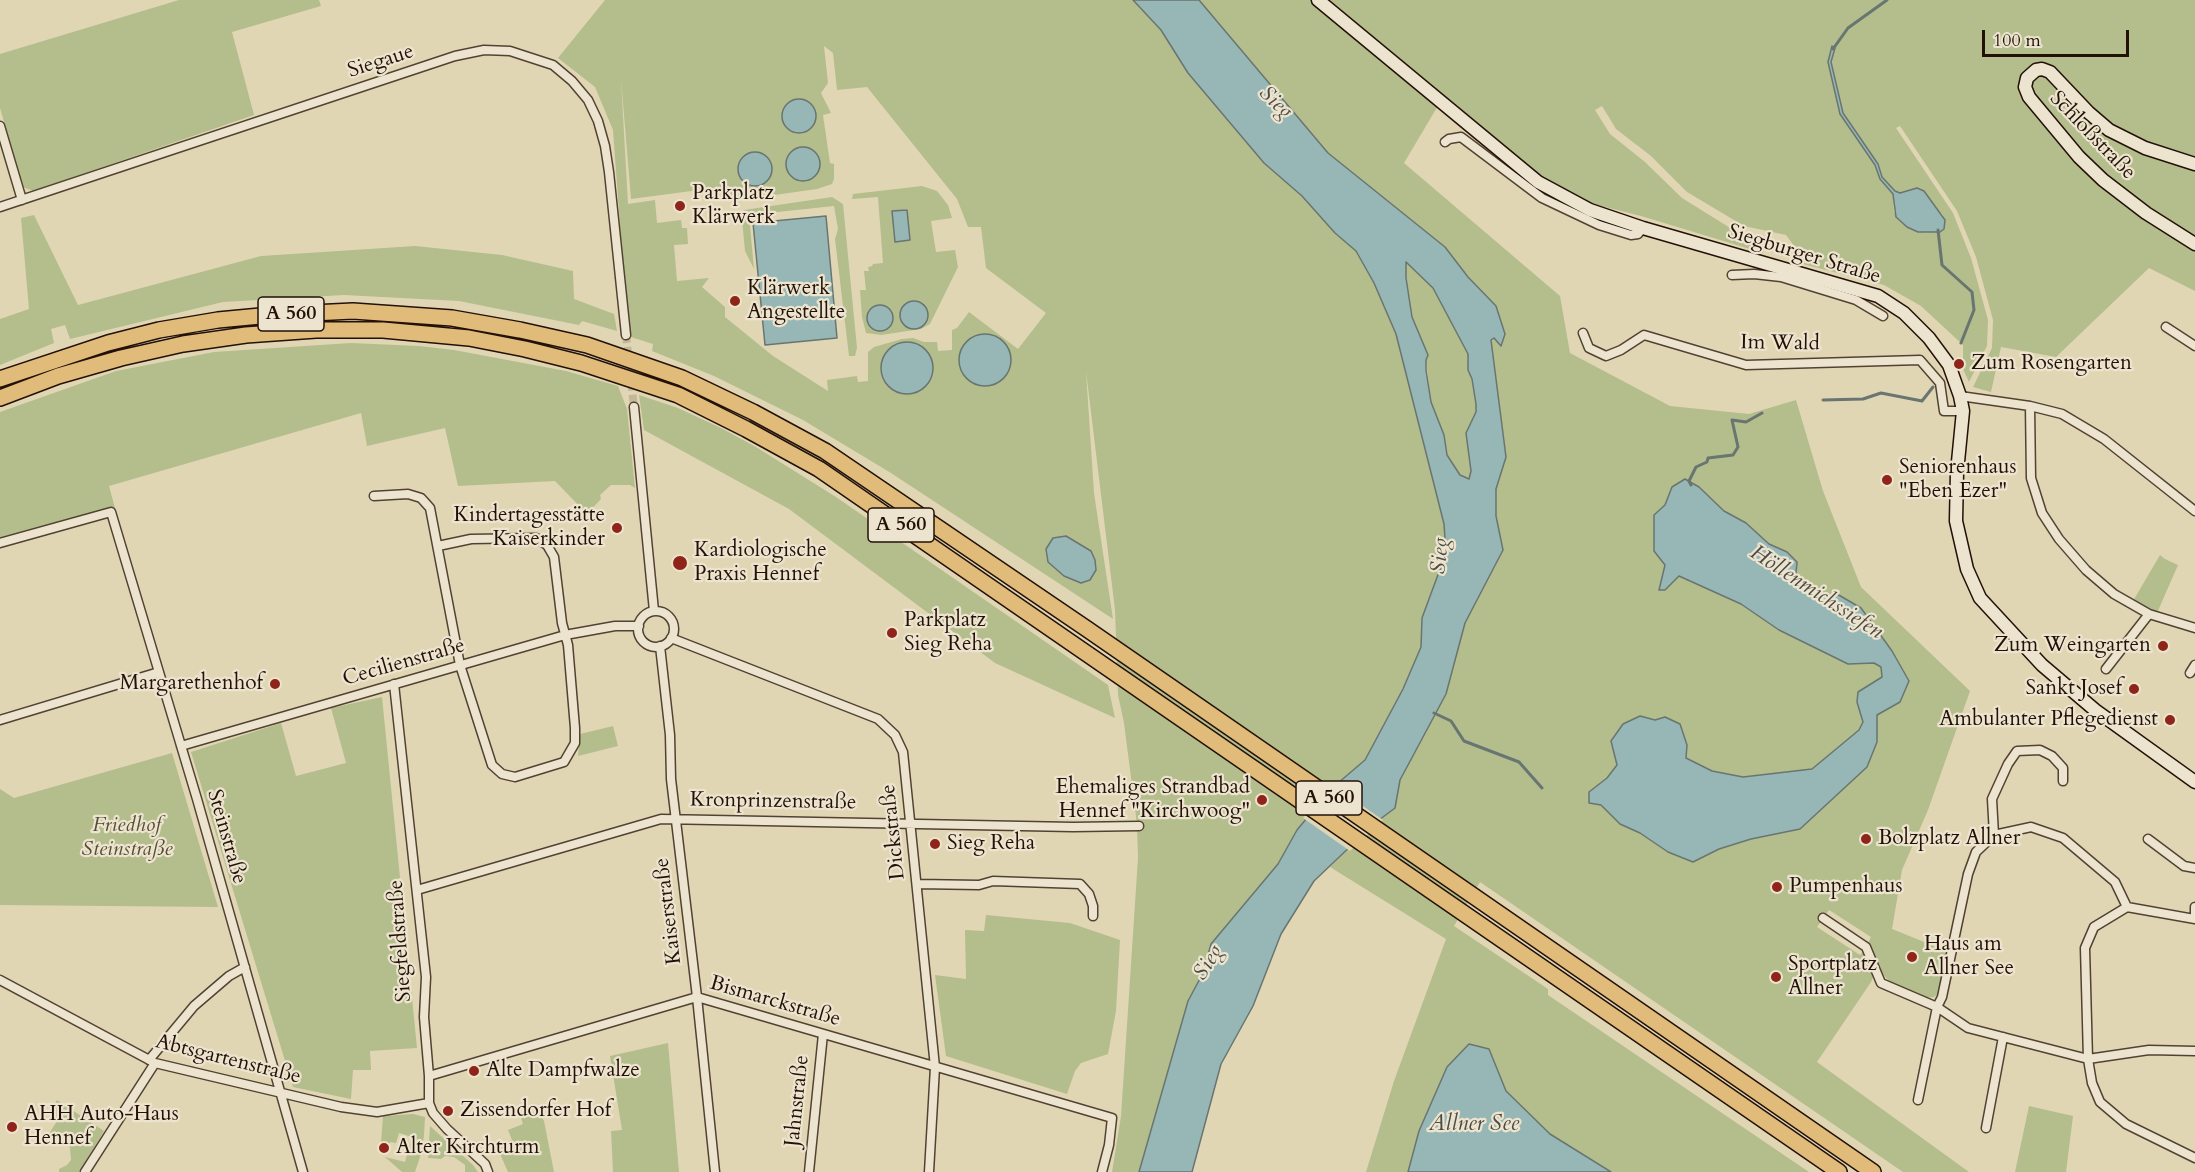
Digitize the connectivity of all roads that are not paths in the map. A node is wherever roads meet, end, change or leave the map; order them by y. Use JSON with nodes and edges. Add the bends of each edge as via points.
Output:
{"nodes":[{"id":1,"x":1318,"y":0,"type":"edge"},
{"id":2,"x":0,"y":126,"type":"edge"},
{"id":3,"x":1445,"y":142,"type":"dead end"},
{"id":4,"x":2195,"y":164,"type":"edge"},
{"id":5,"x":22,"y":200,"type":"junction"},
{"id":6,"x":0,"y":207,"type":"edge"},
{"id":7,"x":1643,"y":228,"type":"junction"},
{"id":8,"x":2195,"y":244,"type":"edge"},
{"id":9,"x":1779,"y":272,"type":"junction"},
{"id":10,"x":1732,"y":275,"type":"dead end"},
{"id":11,"x":1883,"y":316,"type":"dead end"},
{"id":12,"x":2166,"y":327,"type":"dead end"},
{"id":13,"x":1583,"y":333,"type":"dead end"},
{"id":14,"x":626,"y":335,"type":"tunnel mouth"},
{"id":15,"x":2195,"y":346,"type":"edge"},
{"id":16,"x":0,"y":379,"type":"edge"},
{"id":17,"x":1960,"y":396,"type":"junction"},
{"id":18,"x":0,"y":398,"type":"edge"},
{"id":19,"x":2030,"y":406,"type":"junction"},
{"id":20,"x":634,"y":407,"type":"tunnel mouth"},
{"id":21,"x":1962,"y":411,"type":"junction"},
{"id":22,"x":374,"y":496,"type":"dead end"},
{"id":23,"x":2195,"y":511,"type":"edge"},
{"id":24,"x":0,"y":543,"type":"edge"},
{"id":25,"x":438,"y":546,"type":"junction"},
{"id":26,"x":654,"y":611,"type":"junction"},
{"id":27,"x":2149,"y":615,"type":"junction"},
{"id":28,"x":639,"y":626,"type":"junction"},
{"id":29,"x":2195,"y":628,"type":"edge"},
{"id":30,"x":565,"y":634,"type":"junction"},
{"id":31,"x":671,"y":639,"type":"junction"},
{"id":32,"x":660,"y":646,"type":"junction"},
{"id":33,"x":460,"y":665,"type":"junction"},
{"id":34,"x":2106,"y":669,"type":"dead end"},
{"id":35,"x":159,"y":672,"type":"junction"},
{"id":36,"x":394,"y":684,"type":"junction"},
{"id":37,"x":0,"y":720,"type":"edge"},
{"id":38,"x":181,"y":746,"type":"junction"},
{"id":39,"x":2063,"y":781,"type":"dead end"},
{"id":40,"x":2195,"y":782,"type":"edge"},
{"id":41,"x":676,"y":818,"type":"junction"},
{"id":42,"x":912,"y":823,"type":"junction"},
{"id":43,"x":1139,"y":826,"type":"dead end"},
{"id":44,"x":1994,"y":835,"type":"junction"},
{"id":45,"x":2148,"y":839,"type":"dead end"},
{"id":46,"x":2195,"y":868,"type":"edge"},
{"id":47,"x":918,"y":884,"type":"junction"},
{"id":48,"x":417,"y":890,"type":"junction"},
{"id":49,"x":2127,"y":907,"type":"junction"},
{"id":50,"x":2195,"y":907,"type":"edge"},
{"id":51,"x":1093,"y":916,"type":"dead end"},
{"id":52,"x":1823,"y":918,"type":"dead end"},
{"id":53,"x":2195,"y":919,"type":"edge"},
{"id":54,"x":244,"y":967,"type":"junction"},
{"id":55,"x":0,"y":980,"type":"edge"},
{"id":56,"x":698,"y":997,"type":"junction"},
{"id":57,"x":1937,"y":1007,"type":"junction"},
{"id":58,"x":823,"y":1034,"type":"junction"},
{"id":59,"x":2003,"y":1037,"type":"junction"},
{"id":60,"x":2195,"y":1051,"type":"edge"},
{"id":61,"x":2088,"y":1059,"type":"junction"},
{"id":62,"x":152,"y":1061,"type":"junction"},
{"id":63,"x":935,"y":1066,"type":"junction"},
{"id":64,"x":429,"y":1076,"type":"junction"},
{"id":65,"x":280,"y":1091,"type":"junction"},
{"id":66,"x":1918,"y":1100,"type":"dead end"},
{"id":67,"x":429,"y":1102,"type":"junction"},
{"id":68,"x":1986,"y":1128,"type":"dead end"},
{"id":69,"x":2195,"y":1158,"type":"edge"},
{"id":70,"x":85,"y":1172,"type":"edge"},
{"id":71,"x":303,"y":1172,"type":"edge"},
{"id":72,"x":488,"y":1172,"type":"edge"},
{"id":73,"x":715,"y":1172,"type":"edge"},
{"id":74,"x":809,"y":1172,"type":"edge"},
{"id":75,"x":929,"y":1172,"type":"edge"},
{"id":76,"x":1102,"y":1172,"type":"edge"},
{"id":77,"x":1839,"y":1172,"type":"edge"},
{"id":78,"x":1873,"y":1172,"type":"edge"}],
"edges":[{"from":1,"to":7,"type":"main road","name":"Siegburger Straße","via":[[1538,182],[1590,210]]},
{"from":2,"to":5,"type":"street"},
{"from":3,"to":7,"type":"street","via":[[1461,137],[1542,198],[1599,225],[1631,235]]},
{"from":4,"to":8,"type":"main road","name":"Schloßstraße","via":[[2145,148],[2109,130],[2050,72],[2036,70],[2027,78],[2026,91],[2031,100],[2079,157],[2146,213]]},
{"from":5,"to":6,"type":"street","name":"Siegaue"},
{"from":5,"to":14,"type":"street","name":"Siegaue","via":[[455,56],[484,50],[510,51],[553,65],[588,100],[598,121],[609,172]]},
{"from":7,"to":9,"type":"main road","name":"Siegburger Straße"},
{"from":9,"to":10,"type":"street"},
{"from":9,"to":11,"type":"street","via":[[1856,300]]},
{"from":9,"to":17,"type":"main road","name":"Siegburger Straße","via":[[1878,296],[1904,313],[1949,365]]},
{"from":12,"to":15,"type":"street"},
{"from":13,"to":21,"type":"street","name":"Im Wald","via":[[1589,348],[1606,356],[1644,335],[1746,365],[1920,360],[1940,383],[1944,411]]},
{"from":16,"to":78,"type":"highway","number":"A 560","via":[[159,330],[218,320],[353,311],[452,318],[520,330],[587,345],[682,378],[825,451]]},
{"from":17,"to":19,"type":"street"},
{"from":17,"to":21,"type":"main road","name":"Siegburger Straße"},
{"from":18,"to":77,"type":"highway","number":"A 560","via":[[58,376],[183,344],[315,330],[383,330],[469,338],[581,363],[678,395],[819,469]]},
{"from":19,"to":23,"type":"street","via":[[2062,414],[2083,425]]},
{"from":19,"to":27,"type":"street","via":[[2031,478],[2042,513],[2086,570],[2114,594]]},
{"from":20,"to":26,"type":"street"},
{"from":21,"to":40,"type":"main road","name":"Siegburger Straße","via":[[1956,521],[1967,570],[1980,598],[2042,665],[2095,710]]},
{"from":22,"to":25,"type":"street","via":[[408,494],[421,498],[430,508]]},
{"from":24,"to":35,"type":"street","name":"Steinstraße","via":[[111,512]]},
{"from":25,"to":30,"type":"street","via":[[471,539],[536,537],[554,557]]},
{"from":25,"to":33,"type":"street"},
{"from":26,"to":28,"type":"street","via":[[642,618]]},
{"from":26,"to":31,"type":"street","via":[[672,619]]},
{"from":27,"to":29,"type":"street"},
{"from":27,"to":34,"type":"street"},
{"from":28,"to":30,"type":"street","name":"Cecilienstraße"},
{"from":28,"to":32,"type":"street","via":[[644,641]]},
{"from":30,"to":33,"type":"street","name":"Cecilienstraße"},
{"from":30,"to":33,"type":"street","via":[[575,742],[564,762],[515,777],[502,774],[492,765]]},
{"from":31,"to":32,"type":"street"},
{"from":31,"to":42,"type":"street","name":"Dickstraße","via":[[878,719],[895,735],[903,752]]},
{"from":32,"to":41,"type":"street","name":"Kaiserstraße"},
{"from":33,"to":36,"type":"street","name":"Cecilienstraße"},
{"from":35,"to":37,"type":"street"},
{"from":35,"to":38,"type":"street","name":"Steinstraße"},
{"from":36,"to":38,"type":"street","name":"Cecilienstraße"},
{"from":36,"to":48,"type":"street","name":"Siegfeldstraße"},
{"from":38,"to":54,"type":"street","name":"Steinstraße"},
{"from":39,"to":44,"type":"street","via":[[2063,768],[2052,756],[2040,750],[2017,751],[1992,799]]},
{"from":41,"to":42,"type":"street","name":"Kronprinzenstraße"},
{"from":41,"to":48,"type":"street","name":"Kronprinzenstraße","via":[[661,819]]},
{"from":41,"to":56,"type":"street","name":"Kaiserstraße"},
{"from":42,"to":43,"type":"street","name":"Kronprinzenstraße"},
{"from":42,"to":47,"type":"street","name":"Dickstraße"},
{"from":44,"to":49,"type":"street","via":[[2031,827],[2063,838],[2115,882]]},
{"from":44,"to":57,"type":"street","via":[[1976,852],[1968,874]]},
{"from":45,"to":46,"type":"street","via":[[2184,866]]},
{"from":47,"to":51,"type":"street","via":[[1080,884],[1089,894]]},
{"from":47,"to":63,"type":"street","name":"Dickstraße"},
{"from":48,"to":64,"type":"street","name":"Siegfeldstraße","via":[[426,977],[424,1017]]},
{"from":49,"to":53,"type":"street"},
{"from":49,"to":61,"type":"street","via":[[2094,927],[2085,948]]},
{"from":50,"to":53,"type":"street"},
{"from":52,"to":57,"type":"street","via":[[1866,947],[1881,982]]},
{"from":54,"to":62,"type":"street","via":[[194,1006]]},
{"from":54,"to":65,"type":"street","name":"Steinstraße"},
{"from":55,"to":62,"type":"street","name":"Abtsgartenstraße"},
{"from":56,"to":58,"type":"street","name":"Bismarckstraße"},
{"from":56,"to":64,"type":"street","name":"Bismarckstraße"},
{"from":56,"to":73,"type":"street","name":"Kaiserstraße"},
{"from":57,"to":59,"type":"street","via":[[1968,1028]]},
{"from":57,"to":66,"type":"street"},
{"from":58,"to":63,"type":"street","name":"Bismarckstraße"},
{"from":58,"to":74,"type":"street","name":"Jahnstraße"},
{"from":59,"to":61,"type":"street"},
{"from":59,"to":68,"type":"street"},
{"from":60,"to":61,"type":"street","via":[[2149,1050]]},
{"from":61,"to":69,"type":"street","via":[[2100,1102],[2126,1124]]},
{"from":62,"to":65,"type":"street","name":"Abtsgartenstraße"},
{"from":62,"to":70,"type":"street"},
{"from":63,"to":75,"type":"street","name":"Dickstraße"},
{"from":63,"to":76,"type":"street","name":"Bismarckstraße","via":[[1112,1118]]},
{"from":64,"to":67,"type":"street","name":"Siegfeldstraße"},
{"from":65,"to":67,"type":"street","name":"Abtsgartenstraße","via":[[377,1112]]},
{"from":65,"to":71,"type":"street","name":"Steinstraße"},
{"from":67,"to":72,"type":"street","via":[[447,1130],[485,1164]]}]}
